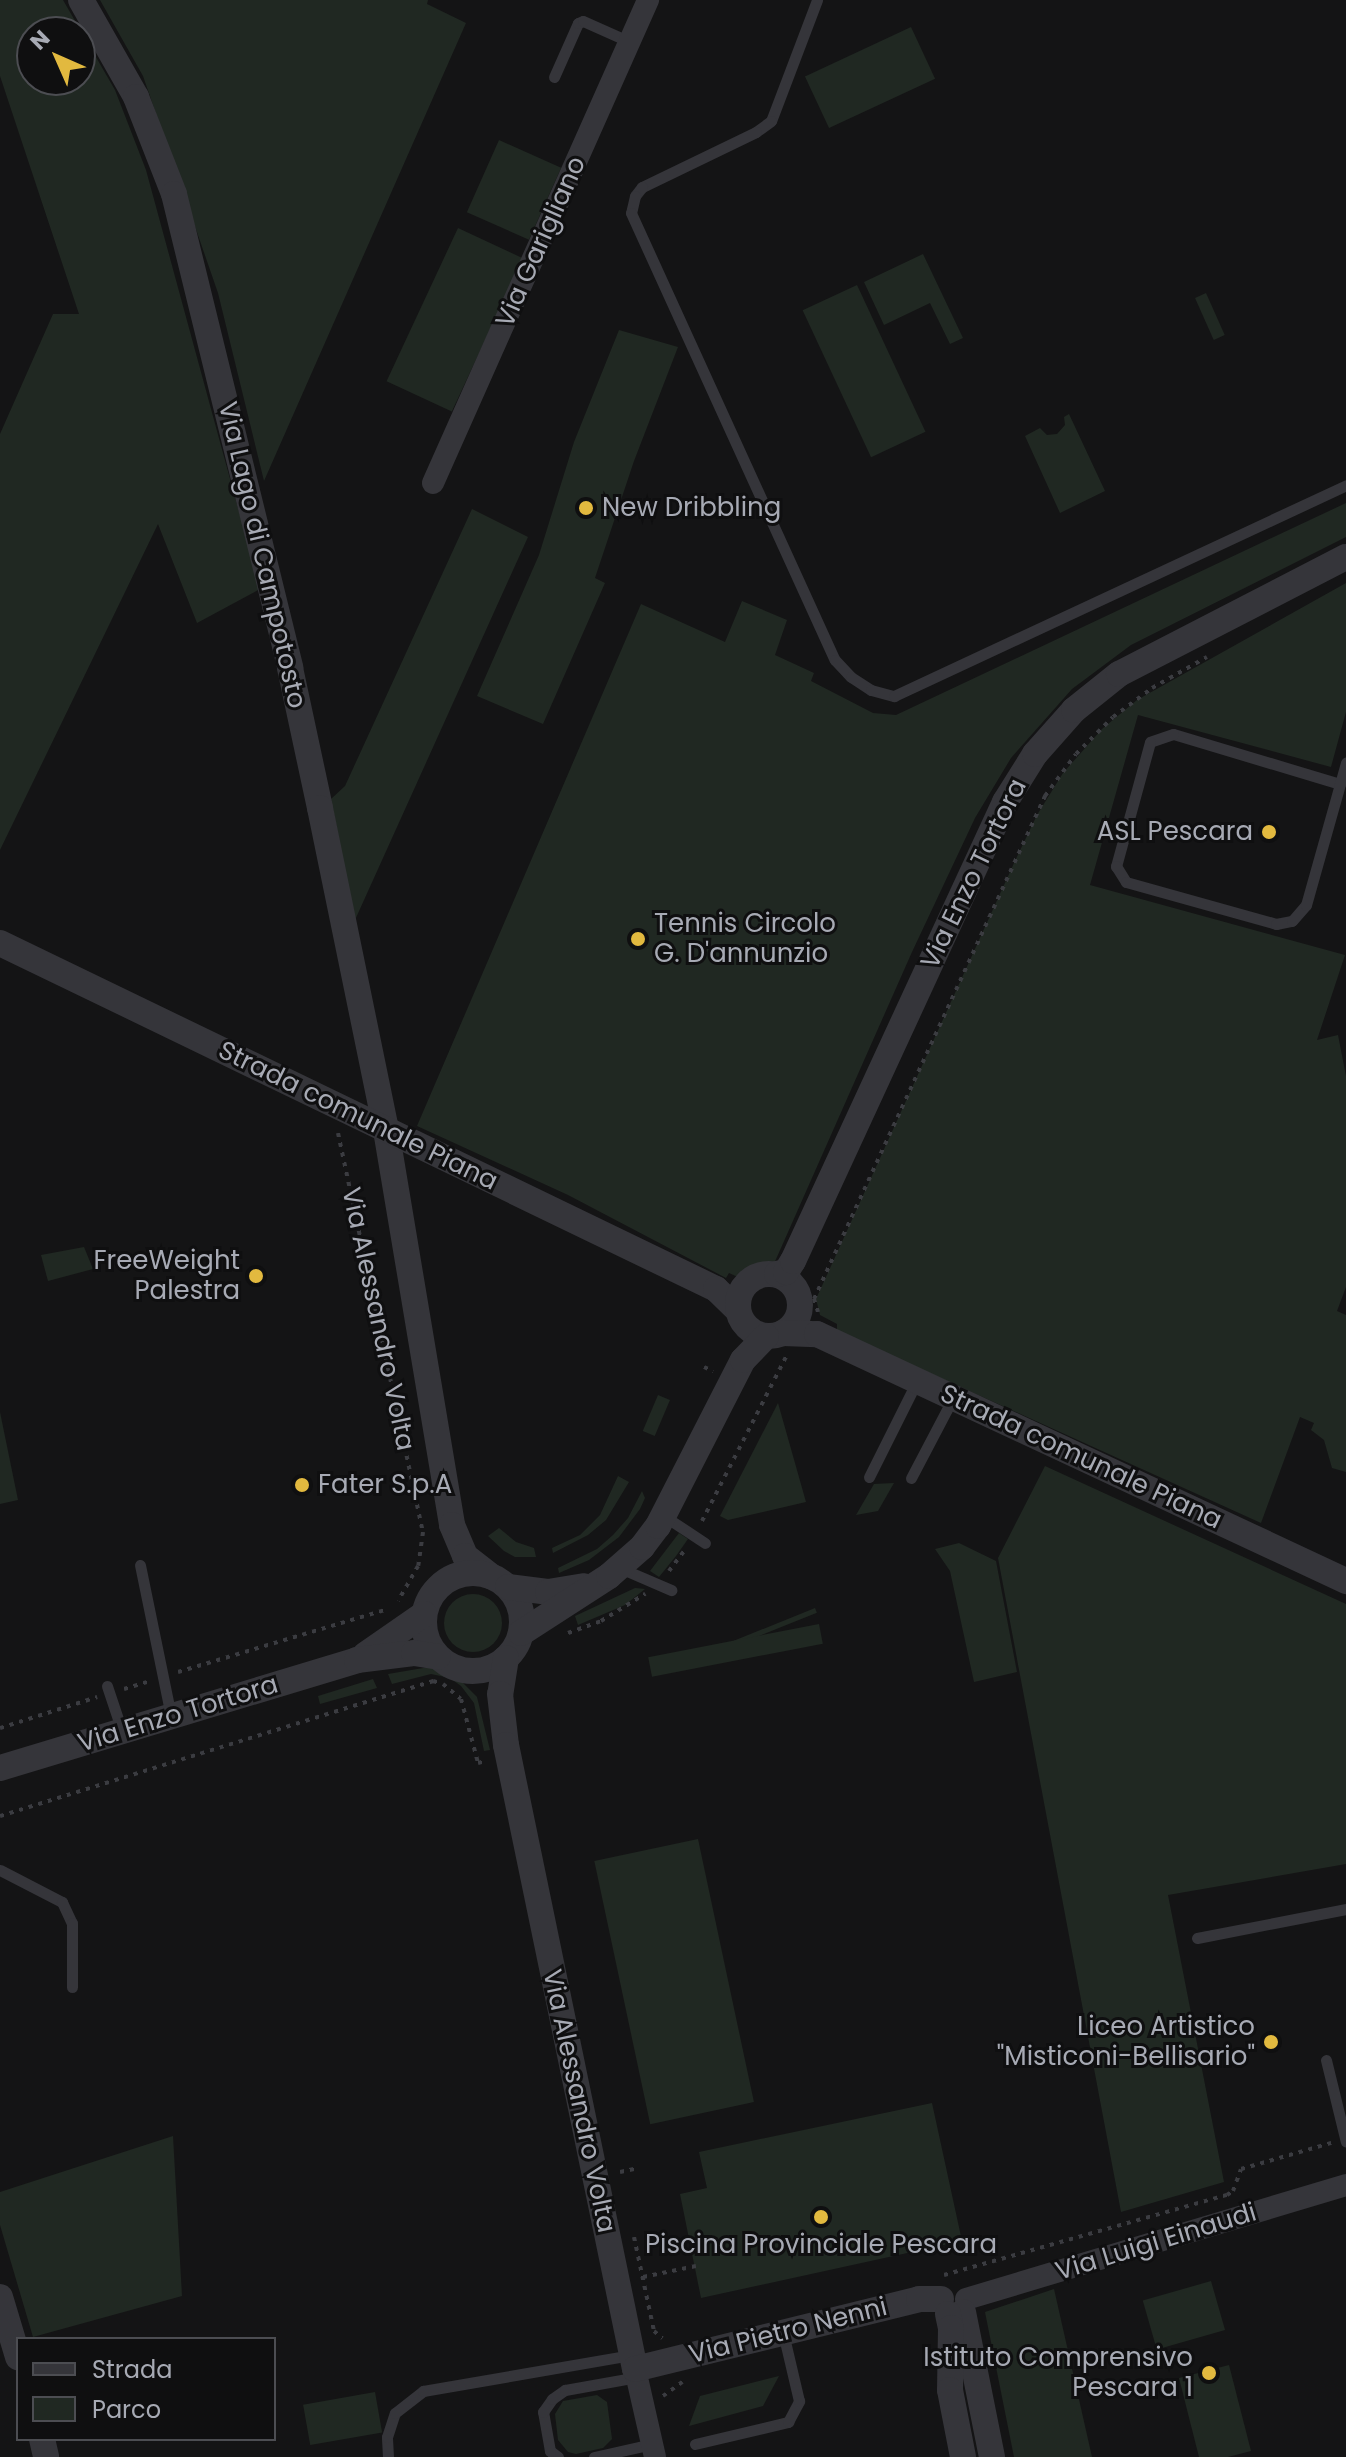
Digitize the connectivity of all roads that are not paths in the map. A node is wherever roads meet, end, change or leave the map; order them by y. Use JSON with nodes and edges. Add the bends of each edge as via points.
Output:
{"nodes":[{"id":1,"x":81,"y":0,"type":"edge"},
{"id":2,"x":648,"y":0,"type":"edge"},
{"id":3,"x":817,"y":0,"type":"edge"},
{"id":4,"x":630,"y":42,"type":"junction"},
{"id":5,"x":554,"y":77,"type":"dead end"},
{"id":6,"x":433,"y":483,"type":"dead end"},
{"id":7,"x":1346,"y":485,"type":"edge"},
{"id":8,"x":1346,"y":557,"type":"edge"},
{"id":9,"x":1346,"y":763,"type":"edge"},
{"id":10,"x":1340,"y":784,"type":"junction"},
{"id":11,"x":0,"y":943,"type":"edge"},
{"id":12,"x":386,"y":1130,"type":"junction"},
{"id":13,"x":786,"y":1281,"type":"junction"},
{"id":14,"x":776,"y":1319,"type":"junction"},
{"id":15,"x":918,"y":1381,"type":"junction"},
{"id":16,"x":953,"y":1397,"type":"junction"},
{"id":17,"x":869,"y":1477,"type":"dead end"},
{"id":18,"x":911,"y":1478,"type":"dead end"},
{"id":19,"x":664,"y":1516,"type":"junction"},
{"id":20,"x":452,"y":1525,"type":"junction"},
{"id":21,"x":705,"y":1543,"type":"dead end"},
{"id":22,"x":140,"y":1565,"type":"dead end"},
{"id":23,"x":619,"y":1568,"type":"junction"},
{"id":24,"x":1346,"y":1580,"type":"edge"},
{"id":25,"x":499,"y":1581,"type":"junction"},
{"id":26,"x":596,"y":1582,"type":"junction"},
{"id":27,"x":441,"y":1584,"type":"junction"},
{"id":28,"x":671,"y":1590,"type":"dead end"},
{"id":29,"x":424,"y":1614,"type":"junction"},
{"id":30,"x":521,"y":1633,"type":"junction"},
{"id":31,"x":506,"y":1658,"type":"junction"},
{"id":32,"x":357,"y":1660,"type":"junction"},
{"id":33,"x":449,"y":1663,"type":"junction"},
{"id":34,"x":108,"y":1690,"type":"road end"},
{"id":35,"x":171,"y":1716,"type":"junction"},
{"id":36,"x":122,"y":1731,"type":"junction"},
{"id":37,"x":498,"y":1753,"type":"junction"},
{"id":38,"x":0,"y":1768,"type":"edge"},
{"id":39,"x":0,"y":1870,"type":"edge"},
{"id":40,"x":1346,"y":1909,"type":"edge"},
{"id":41,"x":1197,"y":1938,"type":"dead end"},
{"id":42,"x":72,"y":1987,"type":"dead end"},
{"id":43,"x":1326,"y":2060,"type":"dead end"},
{"id":44,"x":1346,"y":2141,"type":"edge"},
{"id":45,"x":1346,"y":2185,"type":"edge"},
{"id":46,"x":0,"y":2297,"type":"edge"},
{"id":47,"x":951,"y":2300,"type":"junction"},
{"id":48,"x":783,"y":2332,"type":"junction"},
{"id":49,"x":16,"y":2350,"type":"edge"},
{"id":50,"x":635,"y":2367,"type":"junction"},
{"id":51,"x":695,"y":2444,"type":"dead end"},
{"id":52,"x":654,"y":2451,"type":"edge"},
{"id":53,"x":388,"y":2457,"type":"edge"},
{"id":54,"x":558,"y":2457,"type":"edge"},
{"id":55,"x":594,"y":2457,"type":"edge"},
{"id":56,"x":963,"y":2457,"type":"edge"},
{"id":57,"x":992,"y":2457,"type":"edge"}],
"edges":[{"from":1,"to":12,"type":"street","name":"Via Lago di Campotosto","via":[[136,97],[174,194],[290,668]]},
{"from":2,"to":4,"type":"street","name":"Via Garigliano"},
{"from":3,"to":7,"type":"lane","via":[[771,121],[642,187],[631,213],[835,660],[851,677],[894,696]]},
{"from":4,"to":5,"type":"lane","via":[[578,23]]},
{"from":4,"to":6,"type":"street","name":"Via Garigliano"},
{"from":8,"to":13,"type":"street","name":"Via Enzo Tortora","via":[[1119,674],[1074,710],[1035,754],[1005,802]]},
{"from":9,"to":10,"type":"lane"},
{"from":10,"to":10,"type":"lane","via":[[1306,905],[1292,921],[1276,924],[1126,882],[1116,866],[1150,742],[1173,734]]},
{"from":11,"to":12,"type":"street","name":"Strada comunale Piana"},
{"from":12,"to":14,"type":"street","name":"Strada comunale Piana"},
{"from":12,"to":20,"type":"street","name":"Via Alessandro Volta"},
{"from":13,"to":14,"type":"street","via":[[801,1300]]},
{"from":13,"to":14,"type":"street","via":[[755,1277]]},
{"from":14,"to":15,"type":"street","name":"Strada comunale Piana"},
{"from":14,"to":19,"type":"street","via":[[743,1360]]},
{"from":15,"to":16,"type":"street","name":"Strada comunale Piana"},
{"from":15,"to":17,"type":"lane"},
{"from":16,"to":18,"type":"lane"},
{"from":16,"to":24,"type":"street","name":"Strada comunale Piana"},
{"from":19,"to":21,"type":"lane"},
{"from":19,"to":23,"type":"street"},
{"from":20,"to":25,"type":"street","name":"Via Alessandro Volta","via":[[465,1556]]},
{"from":20,"to":27,"type":"street","name":"Via Alessandro Volta"},
{"from":22,"to":35,"type":"lane"},
{"from":23,"to":26,"type":"street"},
{"from":23,"to":28,"type":"lane"},
{"from":25,"to":26,"type":"street","via":[[548,1592]]},
{"from":25,"to":27,"type":"street","via":[[465,1573]]},
{"from":25,"to":30,"type":"street","via":[[522,1617]]},
{"from":26,"to":30,"type":"street"},
{"from":27,"to":29,"type":"street"},
{"from":29,"to":32,"type":"street","name":"Via Enzo Tortora"},
{"from":29,"to":33,"type":"street","via":[[429,1645]]},
{"from":30,"to":31,"type":"street"},
{"from":31,"to":33,"type":"street","via":[[485,1669]]},
{"from":31,"to":37,"type":"street","name":"Via Alessandro Volta"},
{"from":32,"to":33,"type":"street","name":"Via Enzo Tortora","via":[[414,1653]]},
{"from":32,"to":35,"type":"street","name":"Via Enzo Tortora"},
{"from":33,"to":37,"type":"street","name":"Via Alessandro Volta","via":[[483,1695]]},
{"from":34,"to":36,"type":"lane"},
{"from":35,"to":36,"type":"street","name":"Via Enzo Tortora"},
{"from":36,"to":38,"type":"street","name":"Via Enzo Tortora"},
{"from":37,"to":50,"type":"street","name":"Via Alessandro Volta"},
{"from":39,"to":42,"type":"lane","via":[[62,1902],[72,1923]]},
{"from":40,"to":41,"type":"lane"},
{"from":43,"to":44,"type":"lane"},
{"from":45,"to":47,"type":"street","name":"Via Luigi Einaudi"},
{"from":46,"to":49,"type":"street"},
{"from":47,"to":48,"type":"street","name":"Via Pietro Nenni","via":[[919,2299]]},
{"from":47,"to":56,"type":"street","via":[[950,2390]]},
{"from":47,"to":57,"type":"street"},
{"from":48,"to":50,"type":"street","name":"Via Pietro Nenni"},
{"from":48,"to":51,"type":"lane","via":[[799,2401],[788,2422]]},
{"from":50,"to":52,"type":"street","name":"Via Alessandro Volta"},
{"from":50,"to":53,"type":"lane","via":[[423,2391],[395,2413],[387,2437]]},
{"from":50,"to":54,"type":"lane","via":[[552,2399],[543,2412],[550,2451]]},
{"from":52,"to":55,"type":"lane"}]}
